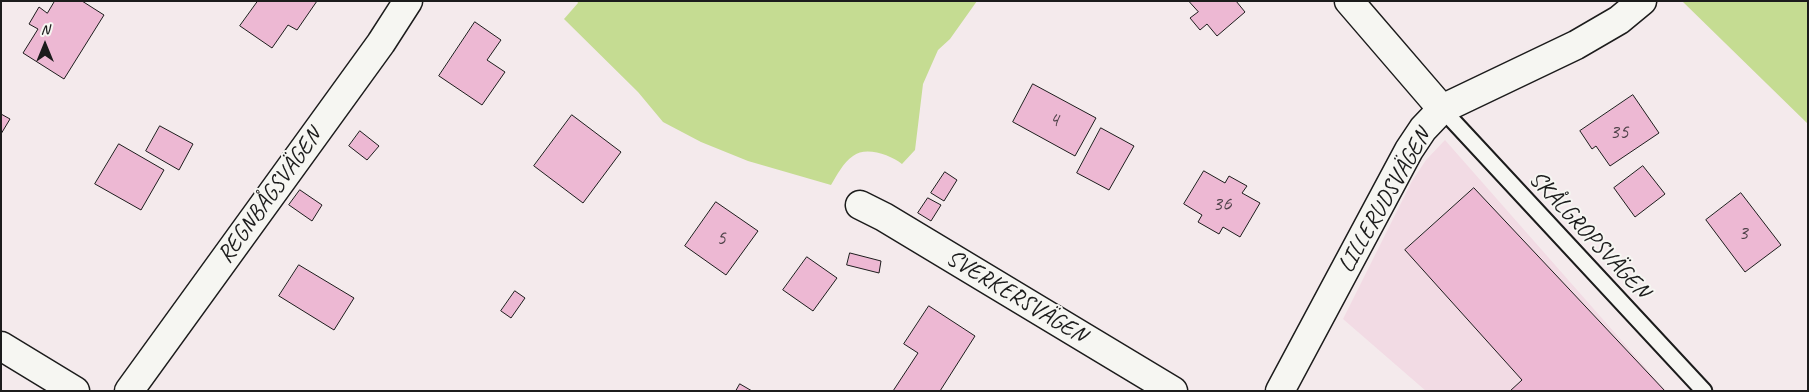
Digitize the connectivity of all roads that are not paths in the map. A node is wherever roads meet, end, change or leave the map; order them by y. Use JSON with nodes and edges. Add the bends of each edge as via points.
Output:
{"nodes":[{"id":1,"x":408,"y":1,"type":"edge"},
{"id":2,"x":1349,"y":1,"type":"edge"},
{"id":3,"x":1642,"y":1,"type":"edge"},
{"id":4,"x":1442,"y":109,"type":"junction"},
{"id":5,"x":860,"y":205,"type":"dead end"},
{"id":6,"x":1,"y":346,"type":"edge"},
{"id":7,"x":75,"y":391,"type":"edge"},
{"id":8,"x":130,"y":391,"type":"edge"},
{"id":9,"x":1173,"y":391,"type":"edge"},
{"id":10,"x":1280,"y":391,"type":"edge"},
{"id":11,"x":1704,"y":391,"type":"edge"}],
"edges":[{"from":1,"to":8,"type":"street","name":"REGNBÅGSVÄGEN"},
{"from":2,"to":4,"type":"street"},
{"from":3,"to":4,"type":"street","name":"LILLERUDSVÄGEN","via":[[1619,20],[1576,45]]},
{"from":4,"to":10,"type":"street","name":"LILLERUDSVÄGEN","via":[[1409,150]]},
{"from":4,"to":11,"type":"lane","name":"SKÅLGROPSVÄGEN"},
{"from":5,"to":9,"type":"street","name":"SVERKERSVÄGEN"},
{"from":6,"to":7,"type":"street"}]}
